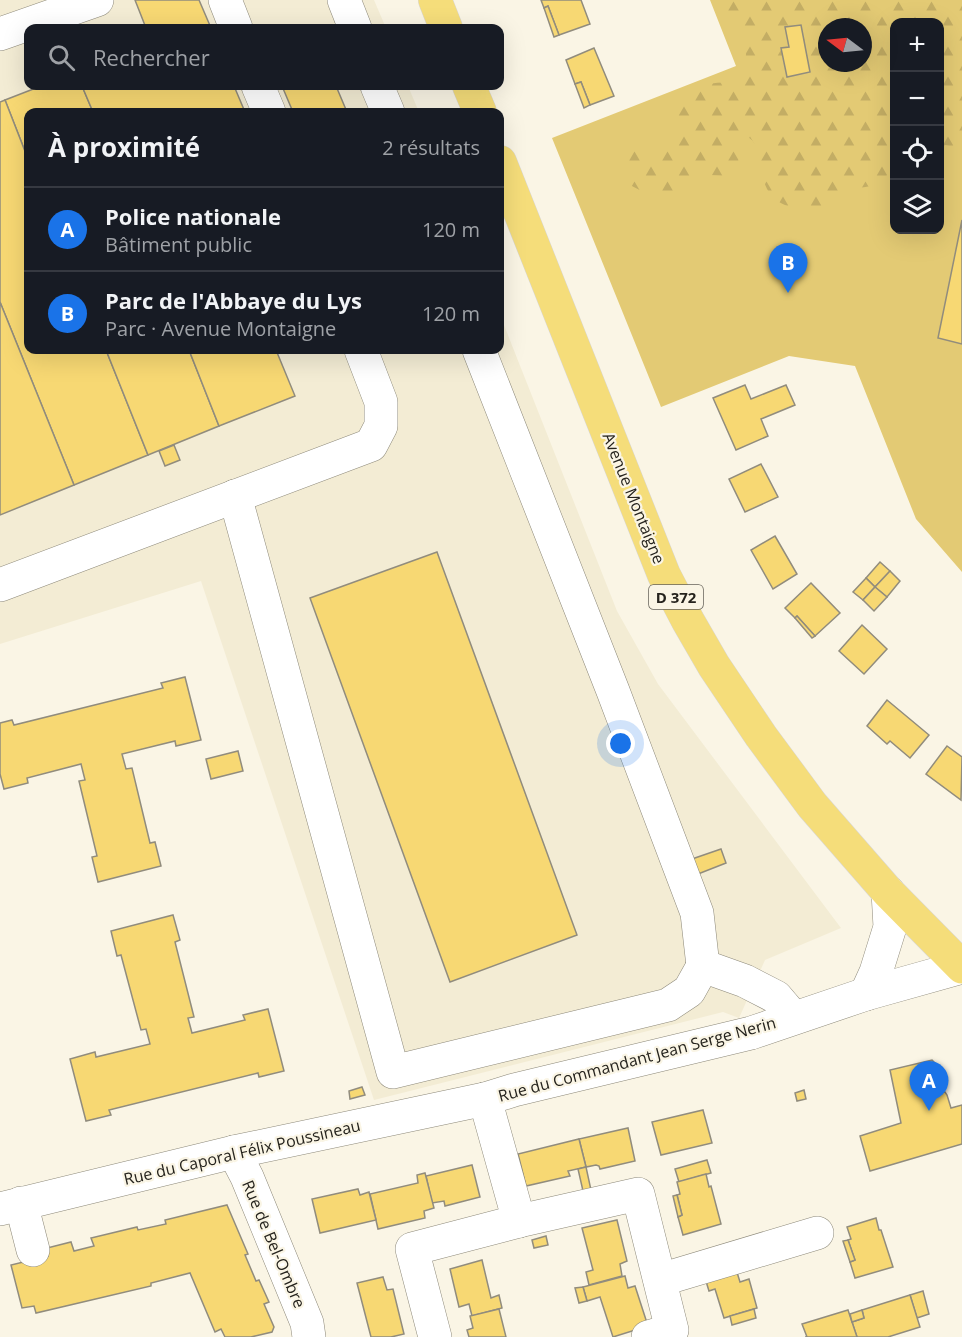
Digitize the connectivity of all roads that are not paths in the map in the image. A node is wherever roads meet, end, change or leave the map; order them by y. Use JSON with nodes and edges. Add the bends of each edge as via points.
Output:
{"nodes":[{"id":1,"x":97,"y":0,"type":"edge"},
{"id":2,"x":225,"y":0,"type":"edge"},
{"id":3,"x":344,"y":0,"type":"edge"},
{"id":4,"x":435,"y":0,"type":"edge"},
{"id":5,"x":29,"y":24,"type":"edge"},
{"id":6,"x":234,"y":24,"type":"edge"},
{"id":7,"x":354,"y":24,"type":"edge"},
{"id":8,"x":444,"y":24,"type":"edge"},
{"id":9,"x":24,"y":26,"type":"edge"},
{"id":10,"x":0,"y":34,"type":"edge"},
{"id":11,"x":260,"y":90,"type":"edge"},
{"id":12,"x":379,"y":90,"type":"edge"},
{"id":13,"x":471,"y":90,"type":"edge"},
{"id":14,"x":267,"y":108,"type":"edge"},
{"id":15,"x":386,"y":108,"type":"edge"},
{"id":16,"x":478,"y":108,"type":"edge"},
{"id":17,"x":504,"y":172,"type":"edge"},
{"id":18,"x":363,"y":354,"type":"edge"},
{"id":19,"x":481,"y":354,"type":"edge"},
{"id":20,"x":235,"y":496,"type":"junction"},
{"id":21,"x":0,"y":585,"type":"edge"},
{"id":22,"x":888,"y":892,"type":"junction"},
{"id":23,"x":703,"y":966,"type":"junction"},
{"id":24,"x":962,"y":967,"type":"edge"},
{"id":25,"x":866,"y":994,"type":"junction"},
{"id":26,"x":793,"y":1017,"type":"junction"},
{"id":27,"x":485,"y":1099,"type":"junction"},
{"id":28,"x":234,"y":1152,"type":"junction"},
{"id":29,"x":10,"y":1206,"type":"edge"},
{"id":30,"x":519,"y":1221,"type":"junction"},
{"id":31,"x":817,"y":1233,"type":"dead end"},
{"id":32,"x":33,"y":1250,"type":"dead end"},
{"id":33,"x":660,"y":1280,"type":"junction"},
{"id":34,"x":309,"y":1337,"type":"edge"},
{"id":35,"x":435,"y":1337,"type":"edge"},
{"id":36,"x":648,"y":1337,"type":"edge"}],
"edges":[{"from":1,"to":5,"type":"street"},
{"from":2,"to":6,"type":"street"},
{"from":3,"to":7,"type":"street"},
{"from":4,"to":8,"type":"main road"},
{"from":9,"to":10,"type":"street"},
{"from":11,"to":14,"type":"street"},
{"from":12,"to":15,"type":"street"},
{"from":13,"to":16,"type":"main road"},
{"from":17,"to":22,"type":"main road","name":"Avenue Montaigne","number":"D 372","via":[[664,575],[688,621],[761,736],[812,805]]},
{"from":18,"to":20,"type":"street","via":[[381,402],[381,426],[371,445]]},
{"from":19,"to":23,"type":"street","via":[[697,913]]},
{"from":20,"to":21,"type":"street"},
{"from":20,"to":23,"type":"street","via":[[393,1072],[668,1005],[690,991]]},
{"from":22,"to":24,"type":"main road","name":"Avenue Montaigne","number":"D 372"},
{"from":22,"to":25,"type":"street","via":[[890,927]]},
{"from":23,"to":26,"type":"street","via":[[776,997]]},
{"from":24,"to":25,"type":"street","name":"Rue du Commandant Jean Serge Nerin"},
{"from":25,"to":26,"type":"street","name":"Rue du Commandant Jean Serge Nerin"},
{"from":26,"to":27,"type":"street","name":"Rue du Commandant Jean Serge Nerin","via":[[751,1033]]},
{"from":27,"to":28,"type":"street","name":"Rue du Caporal Félix Poussineau"},
{"from":27,"to":30,"type":"street"},
{"from":28,"to":29,"type":"street","name":"Rue du Caporal Félix Poussineau"},
{"from":28,"to":34,"type":"street","name":"Rue de Bel-Ombre","via":[[307,1323]]},
{"from":29,"to":32,"type":"street"},
{"from":30,"to":33,"type":"street","via":[[638,1194]]},
{"from":30,"to":35,"type":"street","via":[[412,1249]]},
{"from":31,"to":33,"type":"street"},
{"from":33,"to":36,"type":"street","via":[[672,1330]]}]}
